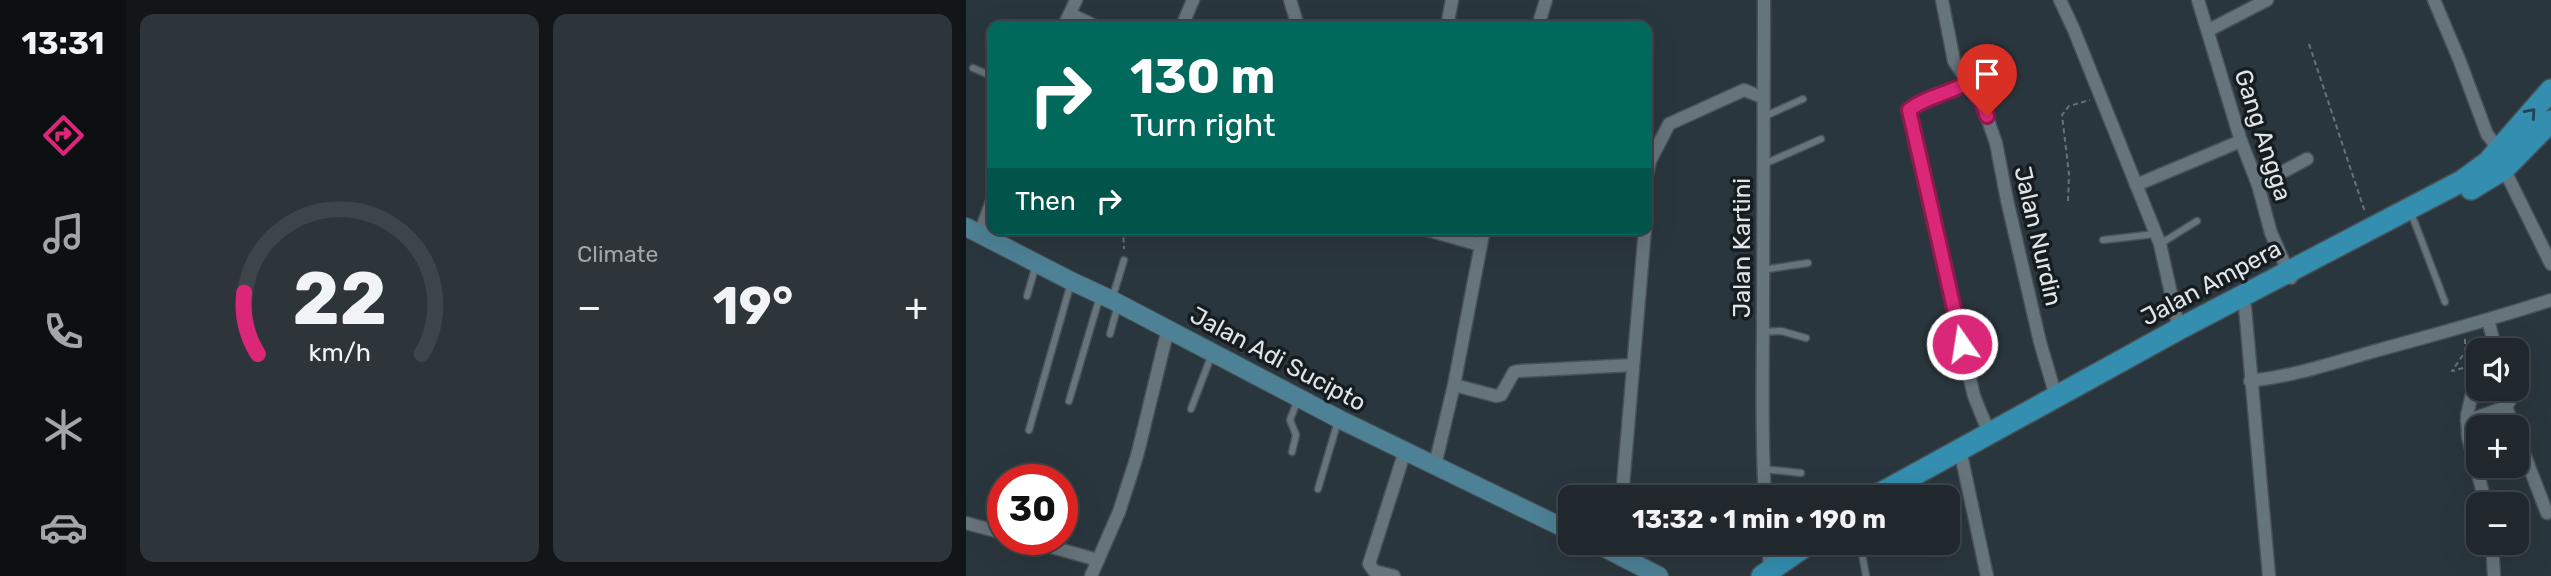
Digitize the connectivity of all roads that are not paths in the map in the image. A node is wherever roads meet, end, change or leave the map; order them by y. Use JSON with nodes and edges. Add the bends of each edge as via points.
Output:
{"nodes":[{"id":1,"x":1076,"y":0,"type":"edge"},
{"id":2,"x":1193,"y":0,"type":"edge"},
{"id":3,"x":1290,"y":0,"type":"edge"},
{"id":4,"x":1452,"y":0,"type":"edge"},
{"id":5,"x":1546,"y":0,"type":"edge"},
{"id":6,"x":1764,"y":0,"type":"edge"},
{"id":7,"x":1942,"y":0,"type":"edge"},
{"id":8,"x":2060,"y":0,"type":"edge"},
{"id":9,"x":2198,"y":0,"type":"edge"},
{"id":10,"x":2267,"y":0,"type":"edge"},
{"id":11,"x":2434,"y":0,"type":"edge"},
{"id":12,"x":1067,"y":20,"type":"edge"},
{"id":13,"x":1184,"y":21,"type":"edge"},
{"id":14,"x":1296,"y":21,"type":"edge"},
{"id":15,"x":1448,"y":21,"type":"edge"},
{"id":16,"x":1540,"y":21,"type":"edge"},
{"id":17,"x":2208,"y":30,"type":"junction"},
{"id":18,"x":974,"y":68,"type":"dead end"},
{"id":19,"x":987,"y":74,"type":"edge"},
{"id":20,"x":1968,"y":82,"type":"junction"},
{"id":21,"x":2551,"y":90,"type":"edge"},
{"id":22,"x":1762,"y":97,"type":"junction"},
{"id":23,"x":1803,"y":99,"type":"dead end"},
{"id":24,"x":1762,"y":118,"type":"junction"},
{"id":25,"x":2551,"y":121,"type":"edge"},
{"id":26,"x":1821,"y":139,"type":"dead end"},
{"id":27,"x":2241,"y":141,"type":"junction"},
{"id":28,"x":1652,"y":157,"type":"edge"},
{"id":29,"x":2307,"y":159,"type":"dead end"},
{"id":30,"x":2502,"y":159,"type":"junction"},
{"id":31,"x":1764,"y":164,"type":"junction"},
{"id":32,"x":2136,"y":185,"type":"junction"},
{"id":33,"x":2258,"y":185,"type":"junction"},
{"id":34,"x":987,"y":209,"type":"edge"},
{"id":35,"x":2413,"y":218,"type":"junction"},
{"id":36,"x":2197,"y":221,"type":"dead end"},
{"id":37,"x":973,"y":230,"type":"edge"},
{"id":38,"x":1445,"y":235,"type":"edge"},
{"id":39,"x":1482,"y":235,"type":"edge"},
{"id":40,"x":1644,"y":235,"type":"edge"},
{"id":41,"x":2158,"y":239,"type":"junction"},
{"id":42,"x":2102,"y":240,"type":"dead end"},
{"id":43,"x":1480,"y":245,"type":"junction"},
{"id":44,"x":1124,"y":260,"type":"road end"},
{"id":45,"x":1036,"y":263,"type":"junction"},
{"id":46,"x":1808,"y":263,"type":"dead end"},
{"id":47,"x":2551,"y":264,"type":"edge"},
{"id":48,"x":1762,"y":270,"type":"junction"},
{"id":49,"x":2290,"y":277,"type":"junction"},
{"id":50,"x":1071,"y":281,"type":"junction"},
{"id":51,"x":1027,"y":296,"type":"dead end"},
{"id":52,"x":1110,"y":299,"type":"junction"},
{"id":53,"x":2551,"y":300,"type":"edge"},
{"id":54,"x":2445,"y":302,"type":"dead end"},
{"id":55,"x":2245,"y":307,"type":"junction"},
{"id":56,"x":2488,"y":320,"type":"junction"},
{"id":57,"x":1168,"y":329,"type":"junction"},
{"id":58,"x":2179,"y":329,"type":"junction"},
{"id":59,"x":1763,"y":332,"type":"junction"},
{"id":60,"x":1111,"y":334,"type":"dead end"},
{"id":61,"x":1806,"y":338,"type":"dead end"},
{"id":62,"x":2493,"y":338,"type":"edge"},
{"id":63,"x":1212,"y":352,"type":"junction"},
{"id":64,"x":1633,"y":365,"type":"junction"},
{"id":65,"x":2250,"y":381,"type":"junction"},
{"id":66,"x":1454,"y":385,"type":"junction"},
{"id":67,"x":1299,"y":397,"type":"junction"},
{"id":68,"x":1069,"y":401,"type":"dead end"},
{"id":69,"x":2058,"y":401,"type":"junction"},
{"id":70,"x":2509,"y":401,"type":"edge"},
{"id":71,"x":2506,"y":407,"type":"junction"},
{"id":72,"x":1191,"y":408,"type":"dead end"},
{"id":73,"x":2484,"y":415,"type":"edge"},
{"id":74,"x":2509,"y":415,"type":"edge"},
{"id":75,"x":1339,"y":419,"type":"junction"},
{"id":76,"x":1029,"y":430,"type":"dead end"},
{"id":77,"x":1989,"y":433,"type":"junction"},
{"id":78,"x":1405,"y":451,"type":"junction"},
{"id":79,"x":1292,"y":452,"type":"dead end"},
{"id":80,"x":1962,"y":459,"type":"junction"},
{"id":81,"x":1435,"y":465,"type":"junction"},
{"id":82,"x":2529,"y":467,"type":"edge"},
{"id":83,"x":1763,"y":469,"type":"junction"},
{"id":84,"x":1801,"y":473,"type":"dead end"},
{"id":85,"x":1623,"y":485,"type":"edge"},
{"id":86,"x":1764,"y":485,"type":"edge"},
{"id":87,"x":1896,"y":485,"type":"edge"},
{"id":88,"x":1915,"y":485,"type":"edge"},
{"id":89,"x":1318,"y":489,"type":"dead end"},
{"id":90,"x":2547,"y":513,"type":"dead end"},
{"id":91,"x":966,"y":523,"type":"edge"},
{"id":92,"x":1558,"y":525,"type":"edge"},
{"id":93,"x":987,"y":529,"type":"edge"},
{"id":94,"x":1078,"y":554,"type":"edge"},
{"id":95,"x":1627,"y":555,"type":"edge"},
{"id":96,"x":1862,"y":555,"type":"edge"},
{"id":97,"x":2493,"y":555,"type":"edge"},
{"id":98,"x":1098,"y":560,"type":"junction"},
{"id":99,"x":1767,"y":562,"type":"edge"},
{"id":100,"x":1091,"y":576,"type":"edge"},
{"id":101,"x":1394,"y":576,"type":"edge"},
{"id":102,"x":1659,"y":576,"type":"edge"},
{"id":103,"x":1748,"y":576,"type":"edge"},
{"id":104,"x":1866,"y":576,"type":"edge"},
{"id":105,"x":1987,"y":576,"type":"edge"},
{"id":106,"x":2269,"y":576,"type":"edge"},
{"id":107,"x":2494,"y":576,"type":"edge"}],
"edges":[{"from":1,"to":12,"type":"street"},
{"from":2,"to":13,"type":"street"},
{"from":3,"to":14,"type":"street"},
{"from":4,"to":15,"type":"street"},
{"from":5,"to":16,"type":"street"},
{"from":6,"to":22,"type":"street","name":"Jalan Kartini"},
{"from":7,"to":20,"type":"street","name":"Jalan Nurdin","via":[[1954,61]]},
{"from":8,"to":32,"type":"street"},
{"from":9,"to":17,"type":"street","name":"Gang Angga"},
{"from":10,"to":17,"type":"street"},
{"from":11,"to":30,"type":"street","via":[[2487,134]]},
{"from":17,"to":27,"type":"street","name":"Gang Angga"},
{"from":18,"to":19,"type":"lane"},
{"from":20,"to":69,"type":"street","name":"Jalan Nurdin","via":[[1982,103],[1996,143],[2040,342]]},
{"from":20,"to":77,"type":"street","via":[[1914,105],[1909,115],[1974,396]]},
{"from":30,"to":21,"type":"main road","name":"Jalan Ampera","one_way":true},
{"from":22,"to":24,"type":"street","name":"Jalan Kartini"},
{"from":22,"to":28,"type":"street","via":[[1744,90],[1669,124]]},
{"from":23,"to":24,"type":"lane"},
{"from":24,"to":31,"type":"street","name":"Jalan Kartini"},
{"from":25,"to":30,"type":"main road","name":"Jalan Ampera"},
{"from":26,"to":31,"type":"lane"},
{"from":27,"to":32,"type":"street"},
{"from":27,"to":33,"type":"street","name":"Gang Angga"},
{"from":29,"to":33,"type":"street"},
{"from":30,"to":35,"type":"main road","name":"Jalan Ampera","via":[[2470,189]]},
{"from":30,"to":47,"type":"street"},
{"from":30,"to":49,"type":"main road","name":"Jalan Ampera"},
{"from":31,"to":48,"type":"street","name":"Jalan Kartini"},
{"from":32,"to":41,"type":"street"},
{"from":33,"to":49,"type":"street","name":"Gang Angga"},
{"from":34,"to":37,"type":"street"},
{"from":35,"to":49,"type":"main road","name":"Jalan Ampera"},
{"from":35,"to":54,"type":"lane"},
{"from":36,"to":41,"type":"lane","via":[[2182,232]]},
{"from":37,"to":45,"type":"street","name":"Jalan Adi Sucipto"},
{"from":38,"to":43,"type":"street"},
{"from":39,"to":43,"type":"street"},
{"from":40,"to":64,"type":"street"},
{"from":41,"to":42,"type":"lane"},
{"from":41,"to":58,"type":"street"},
{"from":43,"to":66,"type":"street"},
{"from":44,"to":52,"type":"lane"},
{"from":45,"to":50,"type":"street","name":"Jalan Adi Sucipto"},
{"from":45,"to":51,"type":"lane"},
{"from":46,"to":48,"type":"lane"},
{"from":48,"to":59,"type":"street","name":"Jalan Kartini"},
{"from":49,"to":55,"type":"main road","name":"Jalan Ampera"},
{"from":49,"to":58,"type":"main road","name":"Jalan Ampera"},
{"from":50,"to":52,"type":"street","name":"Jalan Adi Sucipto"},
{"from":50,"to":76,"type":"lane"},
{"from":52,"to":57,"type":"street","name":"Jalan Adi Sucipto"},
{"from":52,"to":60,"type":"lane"},
{"from":52,"to":68,"type":"lane"},
{"from":53,"to":56,"type":"street"},
{"from":55,"to":65,"type":"street"},
{"from":55,"to":69,"type":"main road","name":"Jalan Ampera"},
{"from":56,"to":62,"type":"street"},
{"from":56,"to":65,"type":"street","via":[[2322,368]]},
{"from":57,"to":63,"type":"street","name":"Jalan Adi Sucipto"},
{"from":57,"to":98,"type":"street","via":[[1138,456]]},
{"from":58,"to":69,"type":"main road","name":"Jalan Ampera"},
{"from":59,"to":61,"type":"lane"},
{"from":59,"to":83,"type":"street","name":"Jalan Kartini"},
{"from":63,"to":67,"type":"street","name":"Jalan Adi Sucipto"},
{"from":63,"to":72,"type":"lane"},
{"from":64,"to":66,"type":"street","via":[[1514,372],[1496,396]]},
{"from":64,"to":85,"type":"street"},
{"from":65,"to":106,"type":"street"},
{"from":66,"to":81,"type":"street"},
{"from":67,"to":75,"type":"street","name":"Jalan Adi Sucipto"},
{"from":67,"to":79,"type":"lane","via":[[1290,420],[1296,435]]},
{"from":69,"to":77,"type":"main road","name":"Jalan Ampera"},
{"from":69,"to":80,"type":"main road","name":"Jalan Ampera"},
{"from":70,"to":71,"type":"street"},
{"from":71,"to":73,"type":"street"},
{"from":71,"to":74,"type":"street"},
{"from":75,"to":78,"type":"street","name":"Jalan Adi Sucipto"},
{"from":75,"to":89,"type":"lane"},
{"from":77,"to":87,"type":"main road","name":"Jalan Ampera"},
{"from":78,"to":81,"type":"street","name":"Jalan Adi Sucipto"},
{"from":78,"to":101,"type":"street","via":[[1369,564],[1374,571]]},
{"from":80,"to":88,"type":"main road","name":"Jalan Ampera"},
{"from":80,"to":105,"type":"street"},
{"from":81,"to":92,"type":"street","name":"Jalan Adi Sucipto"},
{"from":82,"to":90,"type":"street"},
{"from":83,"to":84,"type":"lane"},
{"from":83,"to":86,"type":"street","name":"Jalan Kartini"},
{"from":91,"to":93,"type":"street"},
{"from":94,"to":98,"type":"street"},
{"from":95,"to":102,"type":"street"},
{"from":96,"to":104,"type":"lane"},
{"from":97,"to":107,"type":"street"},
{"from":98,"to":100,"type":"street"},
{"from":99,"to":103,"type":"main road"}]}
